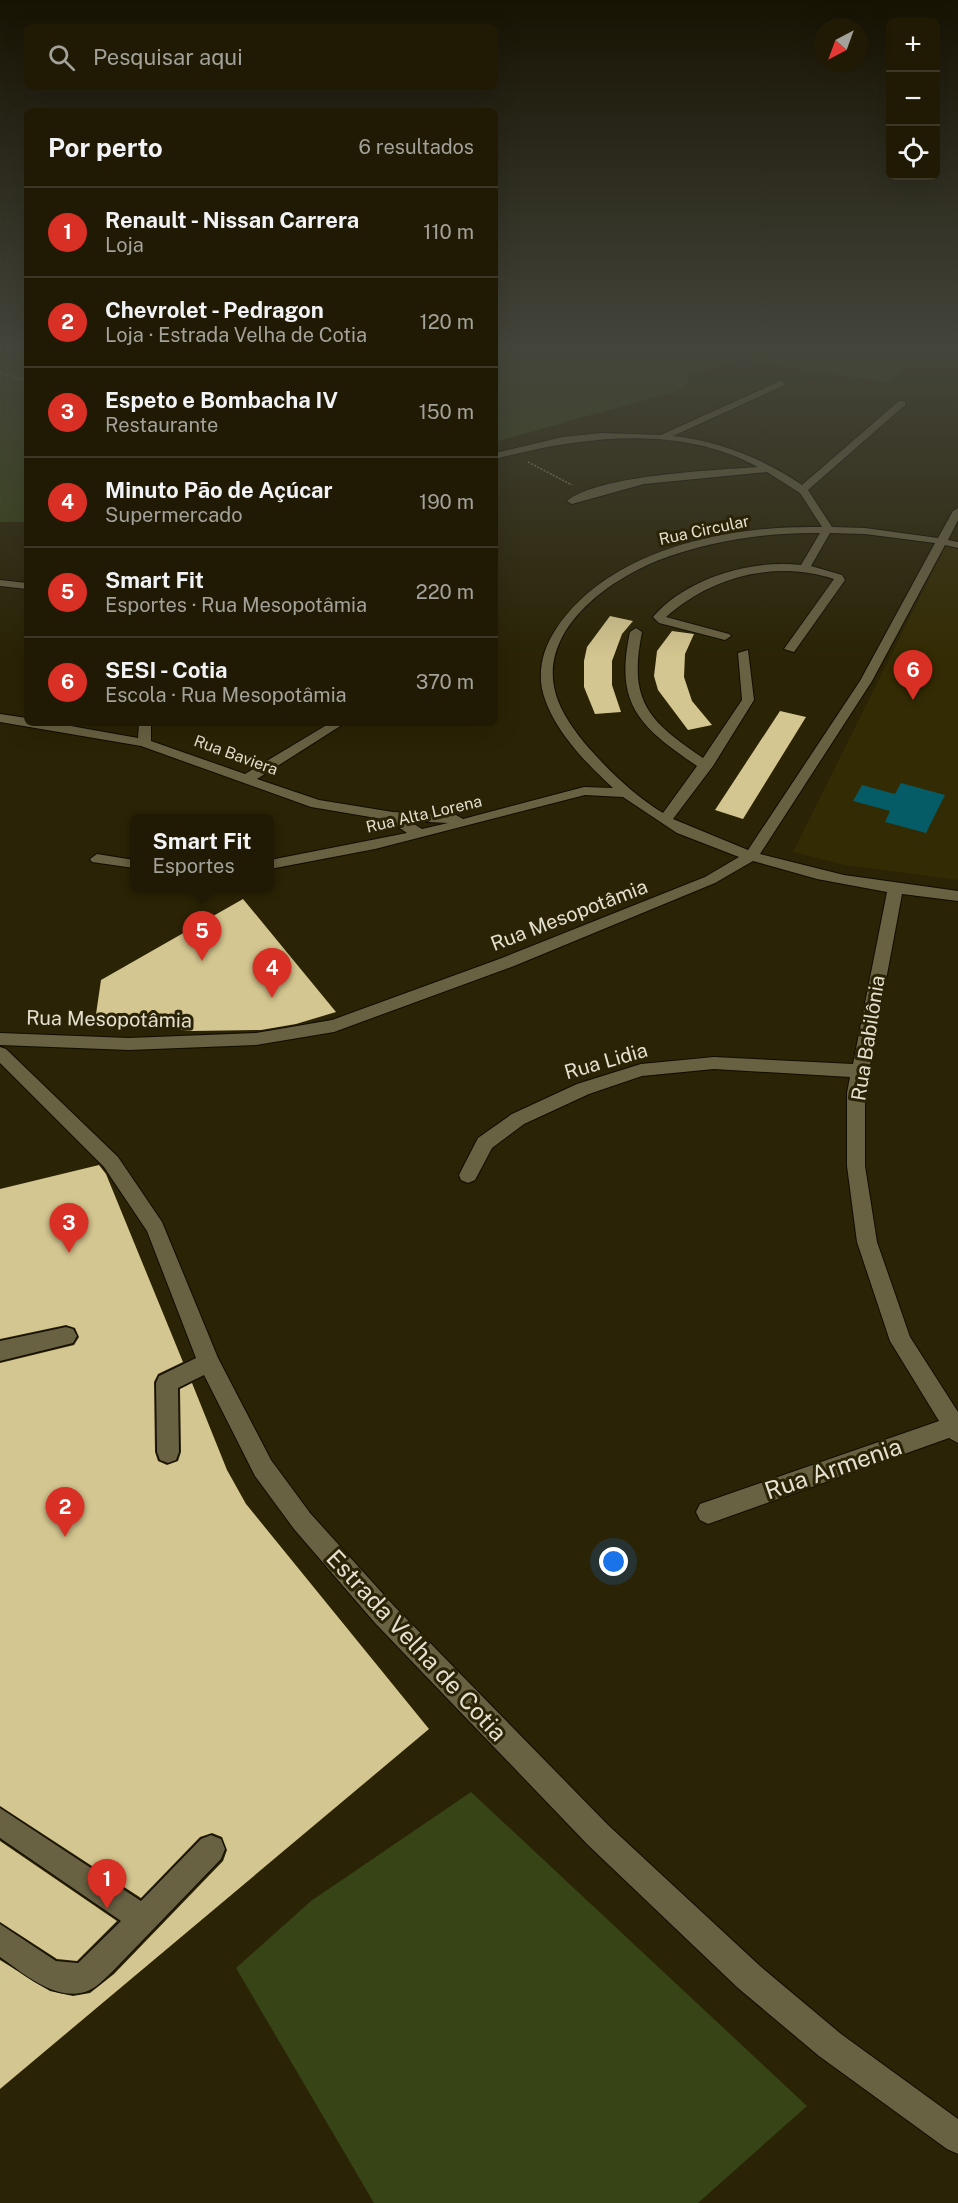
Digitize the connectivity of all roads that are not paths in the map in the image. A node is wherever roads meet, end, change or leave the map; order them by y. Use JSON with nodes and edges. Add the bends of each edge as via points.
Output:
{"nodes":[{"id":1,"x":735,"y":453,"type":"edge"},
{"id":2,"x":845,"y":453,"type":"edge"},
{"id":3,"x":771,"y":469,"type":"junction"},
{"id":4,"x":802,"y":490,"type":"junction"},
{"id":5,"x":572,"y":501,"type":"dead end"},
{"id":6,"x":958,"y":511,"type":"edge"},
{"id":7,"x":828,"y":529,"type":"junction"},
{"id":8,"x":950,"y":543,"type":"edge"},
{"id":9,"x":805,"y":567,"type":"junction"},
{"id":10,"x":0,"y":583,"type":"edge"},
{"id":11,"x":24,"y":586,"type":"edge"},
{"id":12,"x":636,"y":632,"type":"dead end"},
{"id":13,"x":725,"y":636,"type":"dead end"},
{"id":14,"x":790,"y":649,"type":"dead end"},
{"id":15,"x":744,"y":653,"type":"dead end"},
{"id":16,"x":0,"y":718,"type":"edge"},
{"id":17,"x":24,"y":722,"type":"edge"},
{"id":18,"x":49,"y":726,"type":"edge"},
{"id":19,"x":145,"y":726,"type":"edge"},
{"id":20,"x":334,"y":726,"type":"edge"},
{"id":21,"x":144,"y":743,"type":"junction"},
{"id":22,"x":706,"y":766,"type":"junction"},
{"id":23,"x":599,"y":767,"type":"junction"},
{"id":24,"x":247,"y":778,"type":"junction"},
{"id":25,"x":584,"y":790,"type":"junction"},
{"id":26,"x":624,"y":792,"type":"junction"},
{"id":27,"x":345,"y":809,"type":"junction"},
{"id":28,"x":392,"y":816,"type":"junction"},
{"id":29,"x":479,"y":820,"type":"junction"},
{"id":30,"x":664,"y":821,"type":"junction"},
{"id":31,"x":375,"y":834,"type":"junction"},
{"id":32,"x":419,"y":834,"type":"junction"},
{"id":33,"x":751,"y":856,"type":"junction"},
{"id":34,"x":97,"y":860,"type":"dead end"},
{"id":35,"x":130,"y":863,"type":"edge"},
{"id":36,"x":274,"y":863,"type":"edge"},
{"id":37,"x":895,"y":890,"type":"junction"},
{"id":38,"x":958,"y":896,"type":"edge"},
{"id":39,"x":0,"y":1039,"type":"edge"},
{"id":40,"x":0,"y":1053,"type":"edge"},
{"id":41,"x":860,"y":1071,"type":"junction"},
{"id":42,"x":468,"y":1175,"type":"dead end"},
{"id":43,"x":66,"y":1336,"type":"dead end"},
{"id":44,"x":0,"y":1351,"type":"edge"},
{"id":45,"x":208,"y":1362,"type":"junction"},
{"id":46,"x":957,"y":1427,"type":"edge"},
{"id":47,"x":168,"y":1452,"type":"dead end"},
{"id":48,"x":708,"y":1512,"type":"dead end"},
{"id":49,"x":0,"y":1822,"type":"edge"},
{"id":50,"x":211,"y":1849,"type":"dead end"},
{"id":51,"x":143,"y":1919,"type":"junction"},
{"id":52,"x":0,"y":1939,"type":"edge"},
{"id":53,"x":958,"y":2138,"type":"edge"}],
"edges":[{"from":1,"to":3,"type":"street"},
{"from":2,"to":4,"type":"street"},
{"from":3,"to":4,"type":"street"},
{"from":3,"to":5,"type":"street","via":[[670,476]]},
{"from":4,"to":7,"type":"street"},
{"from":6,"to":8,"type":"street","name":"Rua Mesopotâmia"},
{"from":7,"to":8,"type":"street","name":"Rua Circular"},
{"from":7,"to":9,"type":"street"},
{"from":7,"to":23,"type":"street","name":"Rua Circular","via":[[726,539],[657,556],[603,585],[586,600],[561,628],[549,652],[547,680],[573,739]]},
{"from":8,"to":33,"type":"street","name":"Rua Mesopotâmia","via":[[866,681]]},
{"from":9,"to":13,"type":"street","via":[[758,570],[704,584],[688,592],[659,617]]},
{"from":9,"to":14,"type":"street","via":[[840,580]]},
{"from":10,"to":11,"type":"street"},
{"from":12,"to":22,"type":"street","via":[[628,667],[629,684],[638,706],[671,743]]},
{"from":15,"to":22,"type":"street","via":[[748,700]]},
{"from":16,"to":17,"type":"street"},
{"from":18,"to":21,"type":"street","name":"Rua Baviera"},
{"from":19,"to":21,"type":"street"},
{"from":20,"to":24,"type":"street"},
{"from":21,"to":24,"type":"street","name":"Rua Baviera"},
{"from":22,"to":30,"type":"street"},
{"from":23,"to":25,"type":"street"},
{"from":23,"to":26,"type":"street","name":"Rua Circular"},
{"from":24,"to":27,"type":"street","name":"Rua Baviera","via":[[316,804]]},
{"from":25,"to":26,"type":"street","name":"Rua Alta Lorena"},
{"from":25,"to":29,"type":"street","name":"Rua Alta Lorena"},
{"from":26,"to":30,"type":"street","name":"Rua Circular"},
{"from":27,"to":28,"type":"street","name":"Rua Baviera"},
{"from":27,"to":31,"type":"street"},
{"from":28,"to":29,"type":"street","name":"Rua Baviera"},
{"from":28,"to":32,"type":"street","name":"Rua Baviera"},
{"from":29,"to":32,"type":"street","name":"Rua Alta Lorena"},
{"from":30,"to":33,"type":"street","name":"Rua Circular"},
{"from":31,"to":32,"type":"street","name":"Rua Alta Lorena"},
{"from":31,"to":36,"type":"street","name":"Rua Alta Lorena"},
{"from":33,"to":37,"type":"street","name":"Rua Circular","via":[[809,874]]},
{"from":33,"to":39,"type":"street","name":"Rua Mesopotâmia","via":[[660,902],[334,1026],[256,1040],[129,1044]]},
{"from":34,"to":35,"type":"street"},
{"from":37,"to":38,"type":"street","name":"Rua Circular"},
{"from":37,"to":41,"type":"street","name":"Rua Babilônia"},
{"from":40,"to":45,"type":"street","name":"Estrada Velha de Cotia","via":[[111,1162],[155,1228]]},
{"from":41,"to":42,"type":"street","name":"Rua Lidia","via":[[714,1063],[641,1070],[583,1089],[518,1119],[484,1143]]},
{"from":41,"to":46,"type":"street","name":"Rua Babilônia","via":[[856,1093],[856,1166],[867,1242],[901,1341]]},
{"from":43,"to":44,"type":"street"},
{"from":45,"to":47,"type":"street","via":[[167,1383]]},
{"from":45,"to":53,"type":"street","name":"Estrada Velha de Cotia","via":[[263,1468],[302,1521],[408,1640],[598,1835],[749,1977],[830,2045]]},
{"from":46,"to":48,"type":"street","name":"Rua Armenia"},
{"from":49,"to":51,"type":"street"},
{"from":50,"to":51,"type":"street"},
{"from":51,"to":52,"type":"street","via":[[83,1978],[51,1975]]}]}
